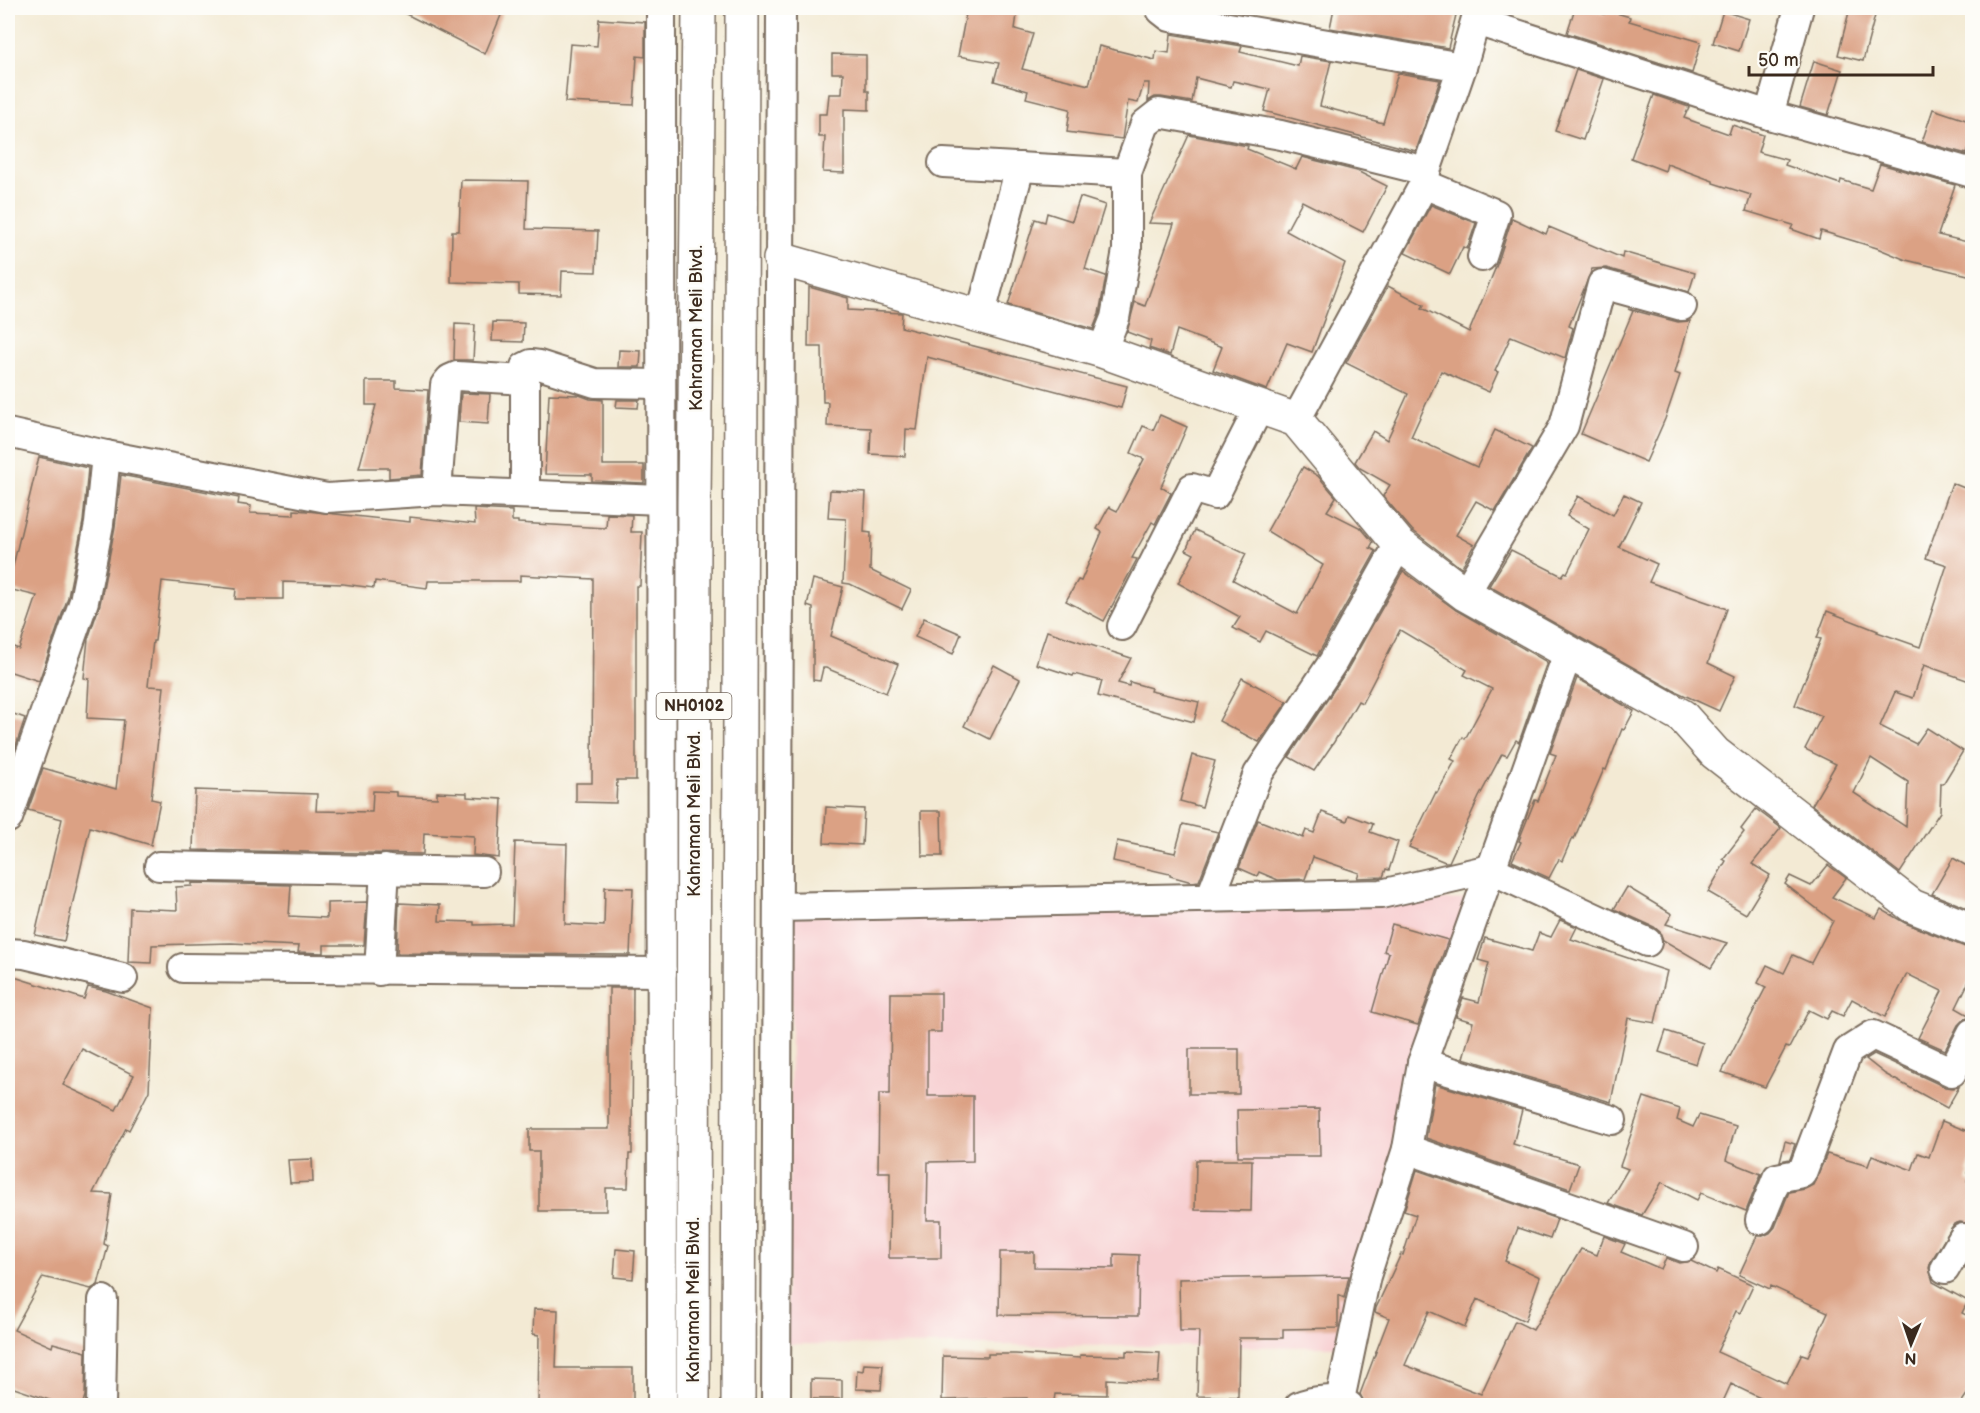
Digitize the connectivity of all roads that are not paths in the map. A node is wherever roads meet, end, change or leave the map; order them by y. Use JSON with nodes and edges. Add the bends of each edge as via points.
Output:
{"nodes":[{"id":1,"x":661,"y":8,"type":"edge"},
{"id":2,"x":699,"y":8,"type":"edge"},
{"id":3,"x":742,"y":8,"type":"edge"},
{"id":4,"x":781,"y":8,"type":"edge"},
{"id":5,"x":1160,"y":8,"type":"edge"},
{"id":6,"x":1799,"y":8,"type":"edge"},
{"id":7,"x":1478,"y":14,"type":"edge"},
{"id":8,"x":1462,"y":67,"type":"junction"},
{"id":9,"x":1769,"y":115,"type":"junction"},
{"id":10,"x":943,"y":164,"type":"dead end"},
{"id":11,"x":1020,"y":167,"type":"junction"},
{"id":12,"x":1127,"y":173,"type":"junction"},
{"id":13,"x":1972,"y":173,"type":"edge"},
{"id":14,"x":1425,"y":178,"type":"junction"},
{"id":15,"x":1482,"y":257,"type":"dead end"},
{"id":16,"x":780,"y":259,"type":"junction"},
{"id":17,"x":1682,"y":306,"type":"dead end"},
{"id":18,"x":980,"y":317,"type":"junction"},
{"id":19,"x":1102,"y":351,"type":"junction"},
{"id":20,"x":524,"y":380,"type":"junction"},
{"id":21,"x":661,"y":384,"type":"junction"},
{"id":22,"x":1260,"y":406,"type":"junction"},
{"id":23,"x":1296,"y":420,"type":"junction"},
{"id":24,"x":8,"y":436,"type":"edge"},
{"id":25,"x":106,"y":455,"type":"junction"},
{"id":26,"x":437,"y":491,"type":"junction"},
{"id":27,"x":525,"y":493,"type":"junction"},
{"id":28,"x":661,"y":500,"type":"junction"},
{"id":29,"x":1399,"y":544,"type":"junction"},
{"id":30,"x":1465,"y":594,"type":"junction"},
{"id":31,"x":1122,"y":626,"type":"dead end"},
{"id":32,"x":1568,"y":653,"type":"junction"},
{"id":33,"x":8,"y":818,"type":"edge"},
{"id":34,"x":159,"y":866,"type":"dead end"},
{"id":35,"x":385,"y":869,"type":"junction"},
{"id":36,"x":1490,"y":869,"type":"junction"},
{"id":37,"x":484,"y":872,"type":"dead end"},
{"id":38,"x":1211,"y":897,"type":"junction"},
{"id":39,"x":778,"y":907,"type":"junction"},
{"id":40,"x":1972,"y":930,"type":"edge"},
{"id":41,"x":1647,"y":942,"type":"dead end"},
{"id":42,"x":8,"y":954,"type":"edge"},
{"id":43,"x":183,"y":968,"type":"dead end"},
{"id":44,"x":379,"y":971,"type":"junction"},
{"id":45,"x":662,"y":972,"type":"junction"},
{"id":46,"x":123,"y":978,"type":"dead end"},
{"id":47,"x":1972,"y":1033,"type":"edge"},
{"id":48,"x":1422,"y":1063,"type":"junction"},
{"id":49,"x":1612,"y":1120,"type":"dead end"},
{"id":50,"x":1407,"y":1149,"type":"junction"},
{"id":51,"x":1760,"y":1220,"type":"dead end"},
{"id":52,"x":1972,"y":1242,"type":"edge"},
{"id":53,"x":1684,"y":1247,"type":"dead end"},
{"id":54,"x":1945,"y":1269,"type":"dead end"},
{"id":55,"x":103,"y":1300,"type":"dead end"},
{"id":56,"x":1345,"y":1403,"type":"edge"},
{"id":57,"x":101,"y":1406,"type":"edge"},
{"id":58,"x":662,"y":1406,"type":"edge"},
{"id":59,"x":693,"y":1406,"type":"edge"},
{"id":60,"x":738,"y":1406,"type":"edge"},
{"id":61,"x":776,"y":1406,"type":"edge"},
{"id":62,"x":1299,"y":1406,"type":"edge"}],
"edges":[{"from":1,"to":21,"type":"street"},
{"from":2,"to":59,"type":"main road","name":"Kahraman Meli Blvd.","number":"NH0102"},
{"from":3,"to":60,"type":"main road","number":"NH0102"},
{"from":4,"to":16,"type":"street"},
{"from":5,"to":8,"type":"street","via":[[1170,17]]},
{"from":6,"to":9,"type":"street"},
{"from":7,"to":8,"type":"street"},
{"from":7,"to":9,"type":"street"},
{"from":8,"to":14,"type":"street"},
{"from":9,"to":13,"type":"street"},
{"from":10,"to":11,"type":"street"},
{"from":11,"to":12,"type":"street"},
{"from":11,"to":18,"type":"street"},
{"from":12,"to":14,"type":"street","via":[[1145,124],[1159,114],[1281,135]]},
{"from":12,"to":19,"type":"street","via":[[1127,250],[1116,318]]},
{"from":14,"to":15,"type":"street","via":[[1496,214]]},
{"from":14,"to":23,"type":"street"},
{"from":16,"to":18,"type":"main road"},
{"from":16,"to":39,"type":"street"},
{"from":17,"to":30,"type":"street","via":[[1602,284],[1564,426]]},
{"from":18,"to":19,"type":"main road"},
{"from":19,"to":22,"type":"main road"},
{"from":20,"to":21,"type":"street","via":[[525,367],[539,364],[595,383]]},
{"from":20,"to":26,"type":"street","via":[[457,376],[445,385]]},
{"from":20,"to":27,"type":"street"},
{"from":21,"to":28,"type":"street"},
{"from":22,"to":23,"type":"main road"},
{"from":22,"to":31,"type":"street","via":[[1215,495],[1192,488]]},
{"from":23,"to":29,"type":"main road"},
{"from":24,"to":25,"type":"street"},
{"from":25,"to":26,"type":"street","via":[[327,498]]},
{"from":25,"to":33,"type":"street","via":[[99,524],[84,601]]},
{"from":26,"to":27,"type":"street"},
{"from":27,"to":28,"type":"street"},
{"from":28,"to":45,"type":"street"},
{"from":29,"to":30,"type":"main road"},
{"from":29,"to":38,"type":"street","via":[[1333,662],[1258,774]]},
{"from":30,"to":32,"type":"main road"},
{"from":32,"to":36,"type":"street"},
{"from":32,"to":40,"type":"main road","via":[[1682,716],[1715,753],[1912,906]]},
{"from":34,"to":35,"type":"street"},
{"from":35,"to":37,"type":"street"},
{"from":35,"to":44,"type":"street"},
{"from":36,"to":38,"type":"street","via":[[1381,894]]},
{"from":36,"to":41,"type":"street"},
{"from":36,"to":48,"type":"street"},
{"from":38,"to":39,"type":"street"},
{"from":39,"to":61,"type":"street"},
{"from":42,"to":46,"type":"street","via":[[24,954]]},
{"from":43,"to":44,"type":"street"},
{"from":44,"to":45,"type":"street"},
{"from":45,"to":58,"type":"street"},
{"from":47,"to":51,"type":"street","via":[[1952,1072],[1873,1035],[1848,1051],[1802,1173],[1777,1178]]},
{"from":48,"to":49,"type":"street"},
{"from":48,"to":50,"type":"street"},
{"from":50,"to":53,"type":"street"},
{"from":50,"to":56,"type":"street","via":[[1366,1276]]},
{"from":52,"to":54,"type":"street","via":[[1964,1238]]},
{"from":55,"to":57,"type":"street"},
{"from":56,"to":62,"type":"street","via":[[1307,1402]]}]}
